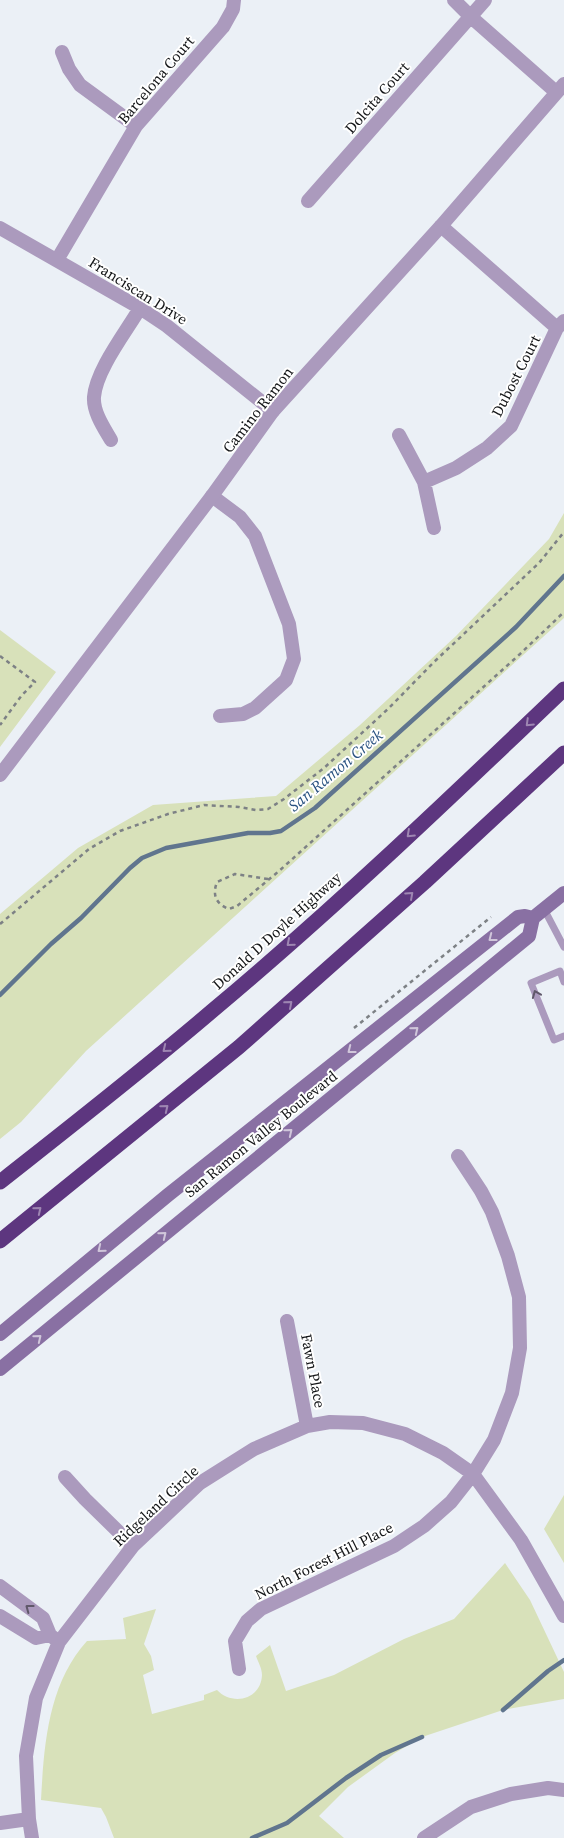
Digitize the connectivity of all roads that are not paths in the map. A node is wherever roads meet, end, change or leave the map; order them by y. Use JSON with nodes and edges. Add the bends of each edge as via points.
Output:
{"nodes":[{"id":1,"x":234,"y":0,"type":"edge"},
{"id":2,"x":454,"y":0,"type":"edge"},
{"id":3,"x":485,"y":0,"type":"edge"},
{"id":4,"x":470,"y":17,"type":"junction"},
{"id":5,"x":62,"y":52,"type":"dead end"},
{"id":6,"x":560,"y":88,"type":"edge"},
{"id":7,"x":136,"y":126,"type":"junction"},
{"id":8,"x":308,"y":201,"type":"dead end"},
{"id":9,"x":441,"y":226,"type":"junction"},
{"id":10,"x":0,"y":228,"type":"edge"},
{"id":11,"x":57,"y":260,"type":"junction"},
{"id":12,"x":140,"y":308,"type":"junction"},
{"id":13,"x":561,"y":325,"type":"edge"},
{"id":14,"x":273,"y":412,"type":"junction"},
{"id":15,"x":399,"y":435,"type":"dead end"},
{"id":16,"x":111,"y":440,"type":"dead end"},
{"id":17,"x":424,"y":482,"type":"junction"},
{"id":18,"x":212,"y":496,"type":"junction"},
{"id":19,"x":434,"y":528,"type":"dead end"},
{"id":20,"x":564,"y":690,"type":"edge"},
{"id":21,"x":220,"y":716,"type":"dead end"},
{"id":22,"x":564,"y":752,"type":"edge"},
{"id":23,"x":0,"y":775,"type":"edge"},
{"id":24,"x":564,"y":893,"type":"edge"},
{"id":25,"x":538,"y":914,"type":"junction"},
{"id":26,"x":564,"y":947,"type":"edge"},
{"id":27,"x":564,"y":982,"type":"edge"},
{"id":28,"x":564,"y":1036,"type":"edge"},
{"id":29,"x":458,"y":1156,"type":"dead end"},
{"id":30,"x":0,"y":1182,"type":"edge"},
{"id":31,"x":0,"y":1241,"type":"edge"},
{"id":32,"x":288,"y":1322,"type":"dead end"},
{"id":33,"x":0,"y":1334,"type":"edge"},
{"id":34,"x":0,"y":1369,"type":"edge"},
{"id":35,"x":307,"y":1426,"type":"junction"},
{"id":36,"x":473,"y":1474,"type":"junction"},
{"id":37,"x":65,"y":1477,"type":"dead end"},
{"id":38,"x":134,"y":1546,"type":"junction"},
{"id":39,"x":0,"y":1586,"type":"edge"},
{"id":40,"x":0,"y":1616,"type":"edge"},
{"id":41,"x":564,"y":1616,"type":"edge"},
{"id":42,"x":54,"y":1639,"type":"junction"},
{"id":43,"x":239,"y":1669,"type":"dead end"},
{"id":44,"x":564,"y":1790,"type":"edge"},
{"id":45,"x":29,"y":1819,"type":"junction"},
{"id":46,"x":0,"y":1823,"type":"edge"},
{"id":47,"x":32,"y":1838,"type":"edge"},
{"id":48,"x":424,"y":1838,"type":"edge"}],
"edges":[{"from":1,"to":7,"type":"street","name":"Barcelona Court","via":[[223,27]]},
{"from":2,"to":4,"type":"street"},
{"from":3,"to":4,"type":"street","name":"Dolcita Court"},
{"from":4,"to":6,"type":"street"},
{"from":4,"to":8,"type":"street","name":"Dolcita Court"},
{"from":5,"to":7,"type":"street","via":[[80,85]]},
{"from":6,"to":9,"type":"street","name":"Camino Ramon"},
{"from":7,"to":11,"type":"street","name":"Barcelona Court"},
{"from":9,"to":13,"type":"street","name":"Dubost Court"},
{"from":9,"to":14,"type":"street","name":"Camino Ramon"},
{"from":10,"to":11,"type":"street","name":"Franciscan Drive"},
{"from":11,"to":12,"type":"street","name":"Franciscan Drive"},
{"from":12,"to":14,"type":"street","name":"Franciscan Drive"},
{"from":12,"to":16,"type":"street","via":[[99,376],[94,398],[99,420]]},
{"from":13,"to":17,"type":"street","name":"Dubost Court","via":[[510,426],[487,448],[456,468]]},
{"from":14,"to":18,"type":"street","name":"Camino Ramon"},
{"from":15,"to":17,"type":"street"},
{"from":17,"to":19,"type":"street"},
{"from":18,"to":21,"type":"street","via":[[240,517],[254,536],[288,624],[294,659],[286,680],[255,708],[242,714]]},
{"from":18,"to":23,"type":"street","name":"Camino Ramon"},
{"from":20,"to":30,"type":"highway","name":"Donald D Doyle Highway","one_way":true,"via":[[394,849],[227,998]]},
{"from":31,"to":22,"type":"highway","one_way":true,"via":[[239,1047],[425,882]]},
{"from":24,"to":25,"type":"main road","name":"San Ramon Valley Boulevard"},
{"from":25,"to":26,"type":"lane"},
{"from":25,"to":33,"type":"main road","name":"San Ramon Valley Boulevard","one_way":true,"via":[[518,917],[176,1189]]},
{"from":34,"to":25,"type":"main road","name":"San Ramon Valley Boulevard","one_way":true,"via":[[529,936]]},
{"from":28,"to":27,"type":"lane","one_way":true,"via":[[554,1040],[531,983],[560,971]]},
{"from":29,"to":36,"type":"street","name":"North Forest Hill Place","via":[[492,1212],[518,1297],[520,1348],[512,1393],[494,1440]]},
{"from":32,"to":35,"type":"street","name":"Fawn Place"},
{"from":35,"to":36,"type":"street","name":"Ridgeland Circle","via":[[330,1422],[363,1423],[405,1434],[443,1453]]},
{"from":35,"to":38,"type":"street","name":"Ridgeland Circle","via":[[254,1449],[200,1483]]},
{"from":36,"to":41,"type":"street","name":"Ridgeland Circle","via":[[521,1540]]},
{"from":36,"to":43,"type":"street","name":"North Forest Hill Place","via":[[451,1502],[394,1546],[261,1609],[247,1621],[236,1641]]},
{"from":37,"to":38,"type":"street"},
{"from":38,"to":42,"type":"street","name":"Ridgeland Circle"},
{"from":42,"to":39,"type":"street","one_way":true,"via":[[43,1618]]},
{"from":40,"to":42,"type":"street","via":[[36,1638]]},
{"from":42,"to":45,"type":"street","name":"Ridgeland Circle","via":[[36,1698],[26,1756]]},
{"from":44,"to":48,"type":"street","via":[[548,1788],[511,1794],[471,1807]]},
{"from":45,"to":46,"type":"street"},
{"from":45,"to":47,"type":"street","name":"Ridgeland Circle"}]}
